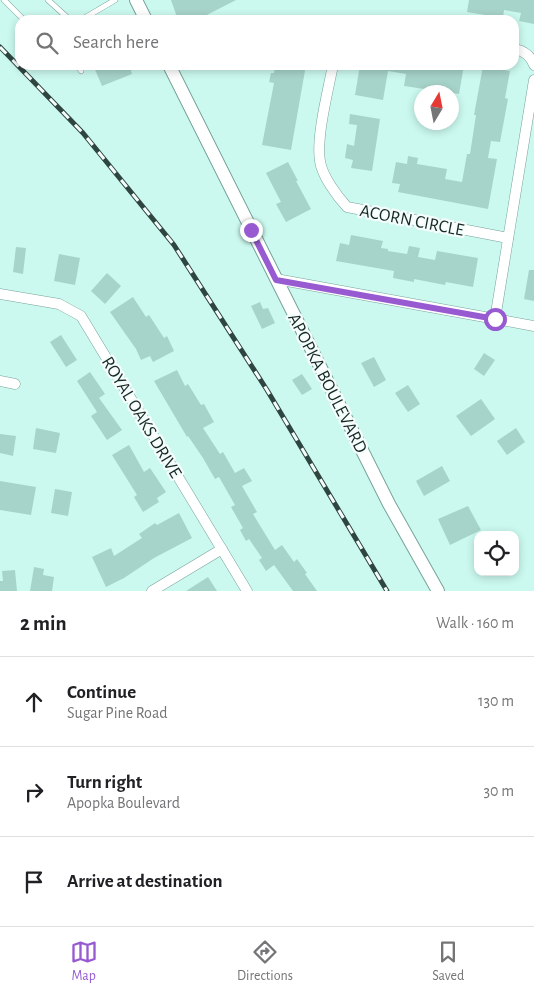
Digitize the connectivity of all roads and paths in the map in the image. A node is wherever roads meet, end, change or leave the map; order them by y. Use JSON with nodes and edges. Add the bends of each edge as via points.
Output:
{"nodes":[{"id":1,"x":4,"y":0,"type":"edge"},
{"id":2,"x":48,"y":0,"type":"edge"},
{"id":3,"x":115,"y":0,"type":"edge"},
{"id":4,"x":136,"y":0,"type":"edge"},
{"id":5,"x":19,"y":15,"type":"edge"},
{"id":6,"x":64,"y":15,"type":"edge"},
{"id":7,"x":90,"y":15,"type":"edge"},
{"id":8,"x":144,"y":15,"type":"edge"},
{"id":9,"x":519,"y":50,"type":"edge"},
{"id":10,"x":534,"y":65,"type":"edge"},
{"id":11,"x":171,"y":70,"type":"edge"},
{"id":12,"x":332,"y":70,"type":"edge"},
{"id":13,"x":534,"y":80,"type":"edge"},
{"id":14,"x":508,"y":238,"type":"junction"},
{"id":15,"x":276,"y":280,"type":"junction"},
{"id":16,"x":0,"y":294,"type":"edge"},
{"id":17,"x":495,"y":319,"type":"junction"},
{"id":18,"x":534,"y":326,"type":"edge"},
{"id":19,"x":0,"y":381,"type":"edge"},
{"id":20,"x":14,"y":384,"type":"dead end"},
{"id":21,"x":222,"y":549,"type":"junction"},
{"id":22,"x":152,"y":591,"type":"edge"},
{"id":23,"x":247,"y":591,"type":"edge"},
{"id":24,"x":438,"y":591,"type":"edge"}],
"edges":[{"from":1,"to":5,"type":"lane"},
{"from":2,"to":6,"type":"lane"},
{"from":3,"to":7,"type":"lane"},
{"from":4,"to":8,"type":"street"},
{"from":9,"to":10,"type":"street","via":[[532,59]]},
{"from":11,"to":15,"type":"street","name":"APOPKA BOULEVARD"},
{"from":12,"to":14,"type":"street","name":"ACORN CIRCLE","via":[[319,146],[320,163],[336,195],[347,207]]},
{"from":13,"to":14,"type":"street"},
{"from":14,"to":17,"type":"street"},
{"from":15,"to":17,"type":"street"},
{"from":15,"to":24,"type":"street","name":"APOPKA BOULEVARD","via":[[389,504]]},
{"from":16,"to":21,"type":"street","name":"ROYAL OAKS DRIVE","via":[[59,304],[81,316]]},
{"from":17,"to":18,"type":"street"},
{"from":19,"to":20,"type":"street"},
{"from":21,"to":22,"type":"street"},
{"from":21,"to":23,"type":"street","name":"ROYAL OAKS DRIVE"}]}
